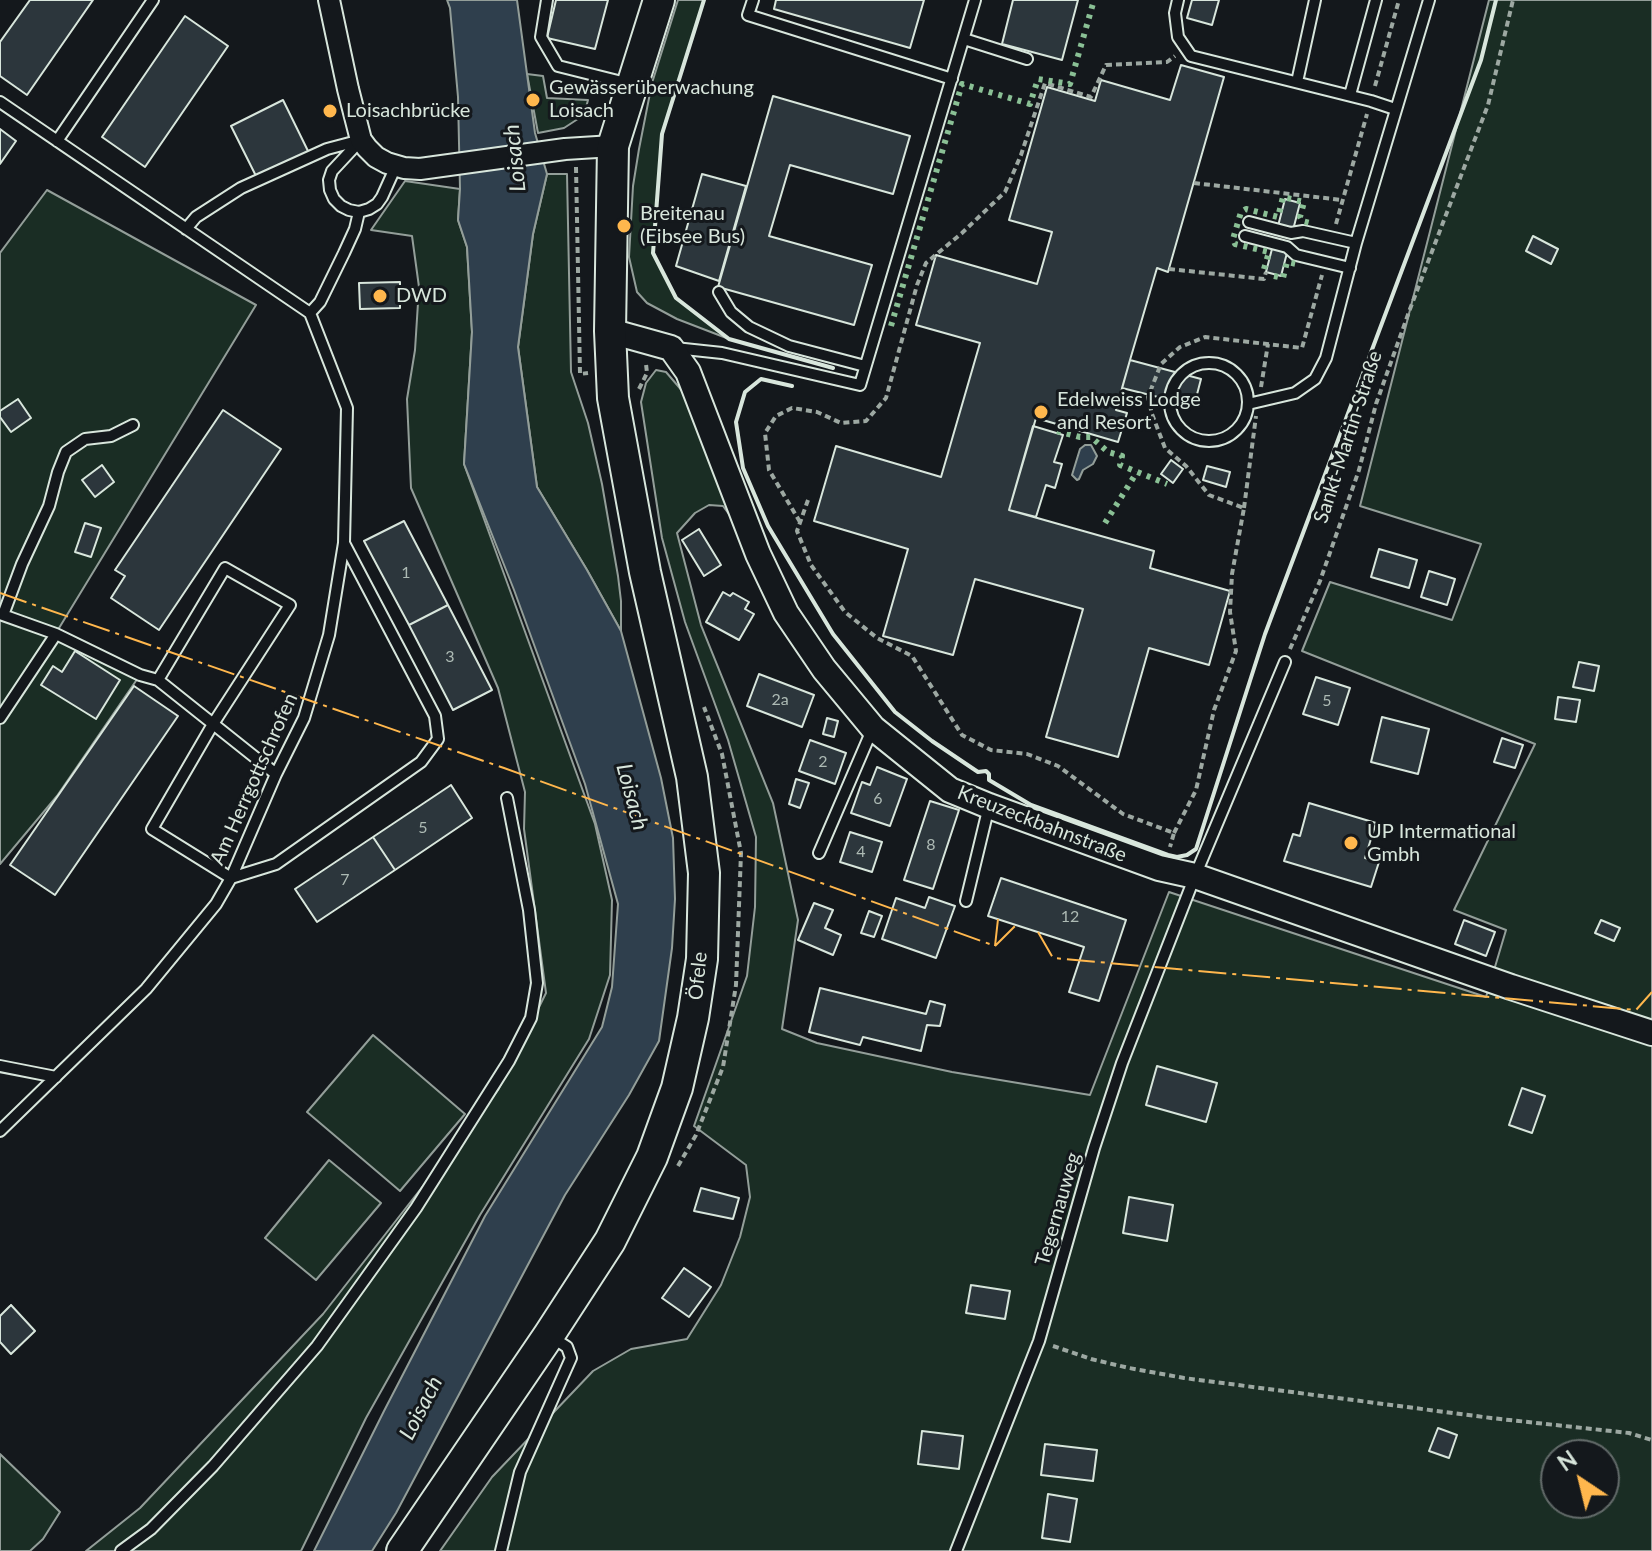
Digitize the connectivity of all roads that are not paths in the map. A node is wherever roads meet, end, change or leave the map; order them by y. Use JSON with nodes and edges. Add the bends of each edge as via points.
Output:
{"nodes":[{"id":1,"x":153,"y":0,"type":"edge"},
{"id":2,"x":329,"y":0,"type":"edge"},
{"id":3,"x":547,"y":0,"type":"edge"},
{"id":4,"x":659,"y":0,"type":"edge"},
{"id":5,"x":753,"y":0,"type":"edge"},
{"id":6,"x":975,"y":0,"type":"edge"},
{"id":7,"x":1178,"y":0,"type":"edge"},
{"id":8,"x":1315,"y":0,"type":"edge"},
{"id":9,"x":1376,"y":0,"type":"edge"},
{"id":10,"x":1429,"y":0,"type":"edge"},
{"id":11,"x":964,"y":39,"type":"junction"},
{"id":12,"x":1027,"y":59,"type":"dead end"},
{"id":13,"x":952,"y":79,"type":"junction"},
{"id":14,"x":1297,"y":82,"type":"junction"},
{"id":15,"x":632,"y":84,"type":"junction"},
{"id":16,"x":1350,"y":95,"type":"junction"},
{"id":17,"x":0,"y":102,"type":"edge"},
{"id":18,"x":1395,"y":109,"type":"junction"},
{"id":19,"x":361,"y":140,"type":"junction"},
{"id":20,"x":57,"y":141,"type":"junction"},
{"id":21,"x":613,"y":146,"type":"junction"},
{"id":22,"x":396,"y":166,"type":"junction"},
{"id":23,"x":359,"y":212,"type":"junction"},
{"id":24,"x":1249,"y":222,"type":"dead end"},
{"id":25,"x":186,"y":229,"type":"junction"},
{"id":26,"x":1245,"y":236,"type":"dead end"},
{"id":27,"x":1356,"y":243,"type":"junction"},
{"id":28,"x":1350,"y":268,"type":"junction"},
{"id":29,"x":719,"y":292,"type":"dead end"},
{"id":30,"x":310,"y":313,"type":"junction"},
{"id":31,"x":610,"y":331,"type":"junction"},
{"id":32,"x":671,"y":348,"type":"junction"},
{"id":33,"x":865,"y":366,"type":"junction"},
{"id":34,"x":1253,"y":404,"type":"junction"},
{"id":35,"x":133,"y":425,"type":"dead end"},
{"id":36,"x":344,"y":543,"type":"junction"},
{"id":37,"x":2,"y":614,"type":"edge"},
{"id":38,"x":56,"y":634,"type":"junction"},
{"id":39,"x":1285,"y":662,"type":"road end"},
{"id":40,"x":158,"y":680,"type":"junction"},
{"id":41,"x":0,"y":718,"type":"edge"},
{"id":42,"x":213,"y":724,"type":"junction"},
{"id":43,"x":873,"y":728,"type":"junction"},
{"id":44,"x":276,"y":774,"type":"junction"},
{"id":45,"x":507,"y":798,"type":"dead end"},
{"id":46,"x":989,"y":806,"type":"junction"},
{"id":47,"x":819,"y":853,"type":"dead end"},
{"id":48,"x":1195,"y":876,"type":"junction"},
{"id":49,"x":231,"y":878,"type":"junction"},
{"id":50,"x":966,"y":901,"type":"dead end"},
{"id":51,"x":1652,"y":1033,"type":"edge"},
{"id":52,"x":0,"y":1066,"type":"edge"},
{"id":53,"x":56,"y":1077,"type":"junction"},
{"id":54,"x":0,"y":1131,"type":"edge"},
{"id":55,"x":549,"y":1335,"type":"junction"},
{"id":56,"x":121,"y":1551,"type":"edge"},
{"id":57,"x":402,"y":1551,"type":"edge"},
{"id":58,"x":501,"y":1551,"type":"edge"},
{"id":59,"x":956,"y":1551,"type":"edge"}],
"edges":[{"from":1,"to":20,"type":"lane"},
{"from":2,"to":19,"type":"street"},
{"from":3,"to":15,"type":"lane","via":[[541,37],[558,66]]},
{"from":4,"to":15,"type":"main road","name":"Öfele"},
{"from":5,"to":13,"type":"lane","via":[[748,15]]},
{"from":6,"to":11,"type":"lane"},
{"from":7,"to":14,"type":"lane","via":[[1178,37],[1191,56]]},
{"from":8,"to":14,"type":"lane"},
{"from":9,"to":16,"type":"lane"},
{"from":10,"to":18,"type":"lane"},
{"from":11,"to":12,"type":"lane"},
{"from":11,"to":13,"type":"lane"},
{"from":13,"to":33,"type":"lane"},
{"from":14,"to":16,"type":"lane"},
{"from":15,"to":21,"type":"main road","name":"Öfele"},
{"from":16,"to":18,"type":"lane"},
{"from":17,"to":20,"type":"lane"},
{"from":18,"to":27,"type":"lane"},
{"from":19,"to":22,"type":"street","via":[[376,157]]},
{"from":19,"to":23,"type":"lane","via":[[329,180],[334,199]]},
{"from":19,"to":25,"type":"lane","via":[[327,149],[241,188]]},
{"from":20,"to":25,"type":"lane"},
{"from":21,"to":22,"type":"street","via":[[420,169]]},
{"from":21,"to":31,"type":"main road","name":"Öfele"},
{"from":22,"to":23,"type":"lane","via":[[377,204]]},
{"from":23,"to":30,"type":"lane","via":[[344,253]]},
{"from":24,"to":27,"type":"lane"},
{"from":25,"to":30,"type":"lane"},
{"from":26,"to":28,"type":"lane"},
{"from":27,"to":28,"type":"lane"},
{"from":28,"to":34,"type":"lane","via":[[1326,358],[1315,379],[1295,393]]},
{"from":29,"to":33,"type":"lane","via":[[749,327],[789,346]]},
{"from":30,"to":36,"type":"lane","name":"Am Herrgottschrofen","via":[[347,408]]},
{"from":31,"to":32,"type":"street"},
{"from":31,"to":55,"type":"main road","name":"Öfele","via":[[613,398],[642,560],[692,777],[704,873],[702,959],[677,1088],[652,1157],[610,1241]]},
{"from":32,"to":33,"type":"lane","via":[[722,353],[860,385]]},
{"from":32,"to":43,"type":"street","name":"Kreuzeckbahnstraße","via":[[688,372],[786,613]]},
{"from":34,"to":34,"type":"lane","via":[[1233,371],[1211,363],[1187,369],[1170,401],[1178,426],[1188,435],[1214,441],[1237,429]]},
{"from":35,"to":37,"type":"lane","via":[[111,436],[85,439],[66,452],[49,506]]},
{"from":36,"to":44,"type":"lane","name":"Am Herrgottschrofen","via":[[329,635],[304,718]]},
{"from":36,"to":49,"type":"lane","via":[[435,716],[438,739],[421,762],[276,864]]},
{"from":37,"to":38,"type":"lane"},
{"from":38,"to":40,"type":"lane"},
{"from":38,"to":41,"type":"lane"},
{"from":39,"to":48,"type":"lane"},
{"from":40,"to":42,"type":"lane"},
{"from":40,"to":42,"type":"lane","via":[[225,568],[290,605]]},
{"from":42,"to":44,"type":"lane"},
{"from":42,"to":49,"type":"lane","via":[[152,829]]},
{"from":43,"to":46,"type":"street","name":"Kreuzeckbahnstraße","via":[[950,790]]},
{"from":43,"to":47,"type":"lane"},
{"from":44,"to":49,"type":"lane","name":"Am Herrgottschrofen"},
{"from":45,"to":56,"type":"lane","via":[[537,983],[531,1018],[416,1208],[317,1346],[213,1466],[151,1529]]},
{"from":46,"to":48,"type":"street","name":"Kreuzeckbahnstraße"},
{"from":46,"to":50,"type":"lane"},
{"from":48,"to":51,"type":"street","name":"Kreuzeckbahnstraße"},
{"from":48,"to":59,"type":"lane","name":"Tegernauweg","via":[[1122,1063],[1039,1341]]},
{"from":49,"to":53,"type":"lane","name":"Am Herrgottschrofen","via":[[146,989]]},
{"from":52,"to":53,"type":"lane"},
{"from":53,"to":54,"type":"lane","name":"Am Herrgottschrofen"},
{"from":55,"to":57,"type":"main road","name":"Öfele"},
{"from":55,"to":58,"type":"lane","via":[[567,1347],[571,1358],[520,1472]]}]}
